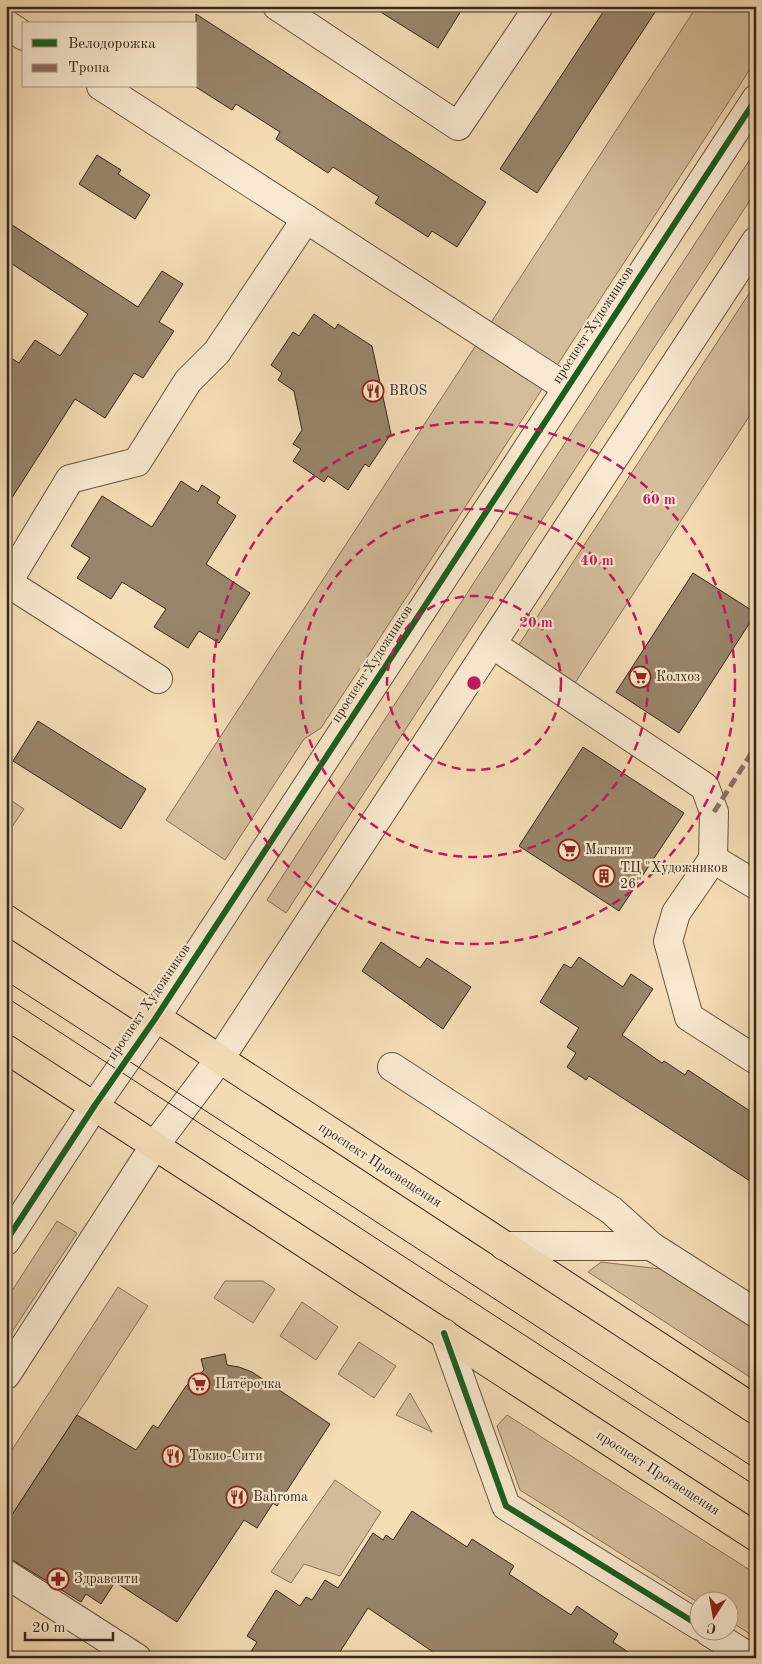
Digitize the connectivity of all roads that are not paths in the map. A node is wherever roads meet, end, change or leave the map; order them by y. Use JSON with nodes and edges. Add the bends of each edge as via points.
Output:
{"nodes":[{"id":1,"x":276,"y":6,"type":"edge"},
{"id":2,"x":540,"y":6,"type":"edge"},
{"id":3,"x":6,"y":24,"type":"edge"},
{"id":4,"x":22,"y":35,"type":"edge"},
{"id":5,"x":105,"y":88,"type":"edge"},
{"id":6,"x":756,"y":99,"type":"edge"},
{"id":7,"x":306,"y":219,"type":"junction"},
{"id":8,"x":756,"y":241,"type":"edge"},
{"id":9,"x":567,"y":388,"type":"junction"},
{"id":10,"x":7,"y":584,"type":"edge"},
{"id":11,"x":492,"y":644,"type":"junction"},
{"id":12,"x":158,"y":679,"type":"dead end"},
{"id":13,"x":713,"y":859,"type":"junction"},
{"id":14,"x":756,"y":885,"type":"edge"},
{"id":15,"x":6,"y":919,"type":"edge"},
{"id":16,"x":155,"y":1019,"type":"junction"},
{"id":17,"x":6,"y":1049,"type":"edge"},
{"id":18,"x":219,"y":1060,"type":"junction"},
{"id":19,"x":756,"y":1060,"type":"edge"},
{"id":20,"x":392,"y":1067,"type":"dead end"},
{"id":21,"x":95,"y":1105,"type":"junction"},
{"id":22,"x":156,"y":1145,"type":"junction"},
{"id":23,"x":6,"y":1241,"type":"edge"},
{"id":24,"x":504,"y":1246,"type":"junction"},
{"id":25,"x":651,"y":1246,"type":"junction"},
{"id":26,"x":756,"y":1313,"type":"edge"},
{"id":27,"x":444,"y":1333,"type":"junction"},
{"id":28,"x":6,"y":1375,"type":"edge"},
{"id":29,"x":756,"y":1410,"type":"edge"},
{"id":30,"x":756,"y":1537,"type":"edge"},
{"id":31,"x":6,"y":1574,"type":"edge"},
{"id":32,"x":690,"y":1620,"type":"edge"},
{"id":33,"x":725,"y":1642,"type":"edge"},
{"id":34,"x":137,"y":1658,"type":"edge"},
{"id":35,"x":751,"y":1658,"type":"edge"}],
"edges":[{"from":1,"to":2,"type":"street","via":[[458,126]]},
{"from":3,"to":4,"type":"street"},
{"from":5,"to":7,"type":"street"},
{"from":6,"to":9,"type":"street","name":"проспект Художников"},
{"from":7,"to":9,"type":"street"},
{"from":7,"to":10,"type":"street","via":[[217,352],[188,381],[137,462],[70,479]]},
{"from":8,"to":11,"type":"street"},
{"from":9,"to":16,"type":"street","name":"проспект Художников"},
{"from":10,"to":12,"type":"street"},
{"from":11,"to":13,"type":"street","via":[[705,787],[714,812]]},
{"from":11,"to":18,"type":"street"},
{"from":13,"to":14,"type":"street"},
{"from":13,"to":19,"type":"street","via":[[676,913],[668,941],[690,1017]]},
{"from":15,"to":16,"type":"main road","name":"проспект Просвещения"},
{"from":16,"to":18,"type":"main road","name":"проспект Просвещения"},
{"from":16,"to":21,"type":"street","name":"проспект Художников"},
{"from":17,"to":21,"type":"main road","name":"проспект Просвещения"},
{"from":18,"to":22,"type":"street"},
{"from":18,"to":24,"type":"main road","name":"проспект Просвещения"},
{"from":20,"to":25,"type":"street","via":[[611,1210]]},
{"from":21,"to":22,"type":"main road","name":"проспект Просвещения"},
{"from":21,"to":23,"type":"street","name":"проспект Художников"},
{"from":22,"to":27,"type":"main road","name":"проспект Просвещения"},
{"from":22,"to":28,"type":"street"},
{"from":24,"to":25,"type":"street"},
{"from":24,"to":29,"type":"main road","name":"проспект Просвещения"},
{"from":25,"to":26,"type":"street"},
{"from":27,"to":30,"type":"main road","name":"проспект Просвещения"},
{"from":27,"to":32,"type":"street","via":[[506,1506]]},
{"from":31,"to":34,"type":"street"},
{"from":33,"to":35,"type":"street"}]}
